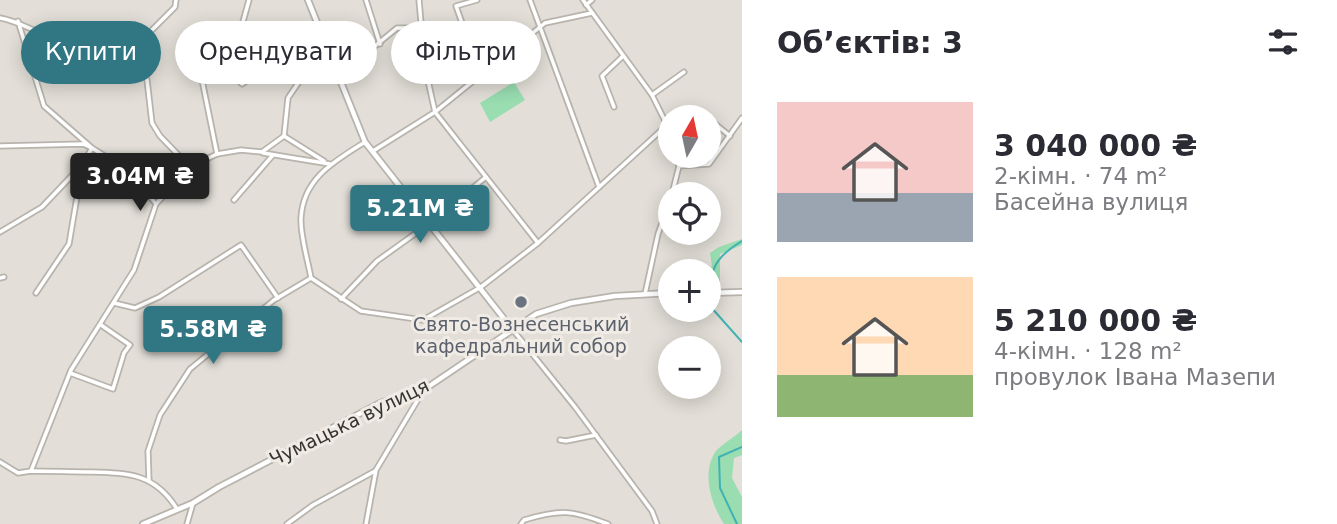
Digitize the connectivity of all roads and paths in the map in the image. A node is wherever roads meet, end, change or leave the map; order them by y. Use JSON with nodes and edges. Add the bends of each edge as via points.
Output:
{"nodes":[{"id":1,"x":176,"y":0,"type":"edge"},
{"id":2,"x":249,"y":0,"type":"edge"},
{"id":3,"x":308,"y":0,"type":"edge"},
{"id":4,"x":366,"y":0,"type":"edge"},
{"id":5,"x":419,"y":0,"type":"edge"},
{"id":6,"x":477,"y":0,"type":"edge"},
{"id":7,"x":530,"y":0,"type":"edge"},
{"id":8,"x":592,"y":0,"type":"edge"},
{"id":9,"x":584,"y":2,"type":"edge"},
{"id":10,"x":592,"y":13,"type":"junction"},
{"id":11,"x":0,"y":18,"type":"edge"},
{"id":12,"x":18,"y":21,"type":"junction"},
{"id":13,"x":161,"y":21,"type":"edge"},
{"id":14,"x":243,"y":21,"type":"edge"},
{"id":15,"x":317,"y":21,"type":"edge"},
{"id":16,"x":420,"y":21,"type":"edge"},
{"id":17,"x":461,"y":21,"type":"edge"},
{"id":18,"x":537,"y":21,"type":"edge"},
{"id":19,"x":21,"y":22,"type":"edge"},
{"id":20,"x":541,"y":26,"type":"edge"},
{"id":21,"x":541,"y":32,"type":"edge"},
{"id":22,"x":391,"y":34,"type":"edge"},
{"id":23,"x":380,"y":44,"type":"junction"},
{"id":24,"x":377,"y":46,"type":"edge"},
{"id":25,"x":623,"y":57,"type":"junction"},
{"id":26,"x":684,"y":72,"type":"dead end"},
{"id":27,"x":148,"y":84,"type":"edge"},
{"id":28,"x":203,"y":84,"type":"edge"},
{"id":29,"x":298,"y":84,"type":"edge"},
{"id":30,"x":341,"y":84,"type":"edge"},
{"id":31,"x":429,"y":84,"type":"edge"},
{"id":32,"x":468,"y":84,"type":"edge"},
{"id":33,"x":652,"y":95,"type":"junction"},
{"id":34,"x":614,"y":107,"type":"dead end"},
{"id":35,"x":658,"y":107,"type":"edge"},
{"id":36,"x":435,"y":112,"type":"junction"},
{"id":37,"x":742,"y":118,"type":"edge"},
{"id":38,"x":721,"y":129,"type":"edge"},
{"id":39,"x":658,"y":133,"type":"edge"},
{"id":40,"x":284,"y":136,"type":"junction"},
{"id":41,"x":730,"y":136,"type":"junction"},
{"id":42,"x":365,"y":142,"type":"junction"},
{"id":43,"x":0,"y":146,"type":"edge"},
{"id":44,"x":92,"y":148,"type":"junction"},
{"id":45,"x":721,"y":148,"type":"edge"},
{"id":46,"x":373,"y":151,"type":"junction"},
{"id":47,"x":262,"y":152,"type":"junction"},
{"id":48,"x":217,"y":154,"type":"junction"},
{"id":49,"x":273,"y":155,"type":"junction"},
{"id":50,"x":328,"y":163,"type":"junction"},
{"id":51,"x":82,"y":165,"type":"junction"},
{"id":52,"x":190,"y":167,"type":"junction"},
{"id":53,"x":486,"y":177,"type":"junction"},
{"id":54,"x":599,"y":187,"type":"junction"},
{"id":55,"x":234,"y":200,"type":"dead end"},
{"id":56,"x":156,"y":204,"type":"junction"},
{"id":57,"x":430,"y":223,"type":"junction"},
{"id":58,"x":0,"y":232,"type":"edge"},
{"id":59,"x":658,"y":234,"type":"edge"},
{"id":60,"x":538,"y":243,"type":"junction"},
{"id":61,"x":312,"y":278,"type":"junction"},
{"id":62,"x":481,"y":287,"type":"junction"},
{"id":63,"x":742,"y":292,"type":"edge"},
{"id":64,"x":36,"y":293,"type":"dead end"},
{"id":65,"x":658,"y":293,"type":"edge"},
{"id":66,"x":721,"y":293,"type":"edge"},
{"id":67,"x":645,"y":294,"type":"junction"},
{"id":68,"x":278,"y":298,"type":"junction"},
{"id":69,"x":341,"y":299,"type":"junction"},
{"id":70,"x":114,"y":303,"type":"junction"},
{"id":71,"x":101,"y":325,"type":"junction"},
{"id":72,"x":512,"y":329,"type":"junction"},
{"id":73,"x":70,"y":373,"type":"junction"},
{"id":74,"x":425,"y":389,"type":"junction"},
{"id":75,"x":596,"y":435,"type":"junction"},
{"id":76,"x":560,"y":440,"type":"dead end"},
{"id":77,"x":0,"y":462,"type":"edge"},
{"id":78,"x":376,"y":470,"type":"junction"},
{"id":79,"x":32,"y":471,"type":"junction"},
{"id":80,"x":149,"y":481,"type":"junction"},
{"id":81,"x":193,"y":503,"type":"junction"},
{"id":82,"x":177,"y":509,"type":"junction"},
{"id":83,"x":143,"y":524,"type":"edge"},
{"id":84,"x":187,"y":524,"type":"edge"},
{"id":85,"x":287,"y":524,"type":"edge"},
{"id":86,"x":366,"y":524,"type":"edge"},
{"id":87,"x":521,"y":524,"type":"edge"},
{"id":88,"x":608,"y":524,"type":"edge"},
{"id":89,"x":657,"y":524,"type":"edge"}],
"edges":[{"from":1,"to":13,"type":"street"},
{"from":2,"to":14,"type":"street"},
{"from":3,"to":15,"type":"street"},
{"from":4,"to":23,"type":"street"},
{"from":5,"to":16,"type":"street"},
{"from":6,"to":17,"type":"street","via":[[456,6]]},
{"from":7,"to":18,"type":"street"},
{"from":8,"to":9,"type":"street"},
{"from":9,"to":10,"type":"street"},
{"from":10,"to":20,"type":"street"},
{"from":10,"to":25,"type":"street"},
{"from":11,"to":12,"type":"street"},
{"from":12,"to":19,"type":"street"},
{"from":12,"to":44,"type":"street","via":[[44,106]]},
{"from":21,"to":54,"type":"street"},
{"from":22,"to":23,"type":"street"},
{"from":23,"to":24,"type":"street"},
{"from":25,"to":33,"type":"street"},
{"from":25,"to":34,"type":"street","via":[[602,76]]},
{"from":26,"to":33,"type":"street"},
{"from":27,"to":52,"type":"street","via":[[152,123]]},
{"from":28,"to":48,"type":"street"},
{"from":29,"to":40,"type":"street","via":[[288,98]]},
{"from":30,"to":42,"type":"street"},
{"from":31,"to":36,"type":"street"},
{"from":32,"to":36,"type":"street"},
{"from":33,"to":35,"type":"street"},
{"from":36,"to":46,"type":"street"},
{"from":36,"to":53,"type":"street"},
{"from":37,"to":41,"type":"street"},
{"from":38,"to":41,"type":"street"},
{"from":39,"to":54,"type":"street"},
{"from":40,"to":47,"type":"street"},
{"from":40,"to":50,"type":"street"},
{"from":41,"to":45,"type":"street"},
{"from":42,"to":46,"type":"street"},
{"from":42,"to":50,"type":"street"},
{"from":43,"to":44,"type":"street","via":[[83,144]]},
{"from":44,"to":51,"type":"street"},
{"from":44,"to":56,"type":"street","via":[[129,171]]},
{"from":46,"to":57,"type":"street"},
{"from":47,"to":48,"type":"street"},
{"from":47,"to":49,"type":"street"},
{"from":48,"to":52,"type":"street"},
{"from":49,"to":50,"type":"street"},
{"from":49,"to":55,"type":"street"},
{"from":50,"to":61,"type":"street","via":[[309,185],[301,218]]},
{"from":51,"to":58,"type":"street","via":[[43,207]]},
{"from":51,"to":64,"type":"street","via":[[69,244]]},
{"from":52,"to":56,"type":"street"},
{"from":53,"to":57,"type":"street"},
{"from":53,"to":60,"type":"street"},
{"from":54,"to":60,"type":"street"},
{"from":56,"to":70,"type":"street","via":[[134,270]]},
{"from":57,"to":62,"type":"street"},
{"from":57,"to":69,"type":"street","via":[[377,261]]},
{"from":59,"to":67,"type":"street"},
{"from":60,"to":62,"type":"street"},
{"from":61,"to":68,"type":"street"},
{"from":61,"to":69,"type":"street"},
{"from":62,"to":69,"type":"street","via":[[423,320],[361,311]]},
{"from":62,"to":72,"type":"street"},
{"from":63,"to":66,"type":"street"},
{"from":65,"to":67,"type":"street","name":"Чумацька вулиця"},
{"from":67,"to":72,"type":"street","name":"Чумацька вулиця","via":[[571,303],[536,314]]},
{"from":68,"to":70,"type":"street","via":[[241,245],[135,308]]},
{"from":68,"to":80,"type":"street","via":[[190,369],[160,415],[148,451]]},
{"from":70,"to":71,"type":"street"},
{"from":71,"to":73,"type":"street"},
{"from":71,"to":73,"type":"street","via":[[130,345],[113,388]]},
{"from":72,"to":74,"type":"street","name":"Чумацька вулиця"},
{"from":72,"to":75,"type":"street"},
{"from":73,"to":79,"type":"street"},
{"from":74,"to":78,"type":"street"},
{"from":74,"to":81,"type":"street","name":"Чумацька вулиця","via":[[380,403]]},
{"from":75,"to":76,"type":"street"},
{"from":75,"to":89,"type":"street"},
{"from":77,"to":79,"type":"street","via":[[19,473]]},
{"from":78,"to":85,"type":"street"},
{"from":78,"to":86,"type":"street"},
{"from":79,"to":80,"type":"street","via":[[128,473]]},
{"from":80,"to":82,"type":"street","via":[[167,494]]},
{"from":81,"to":82,"type":"street","name":"Чумацька вулиця"},
{"from":81,"to":84,"type":"street"},
{"from":82,"to":83,"type":"street","name":"Чумацька вулиця"},
{"from":87,"to":88,"type":"street","via":[[553,512],[578,512]]}]}
